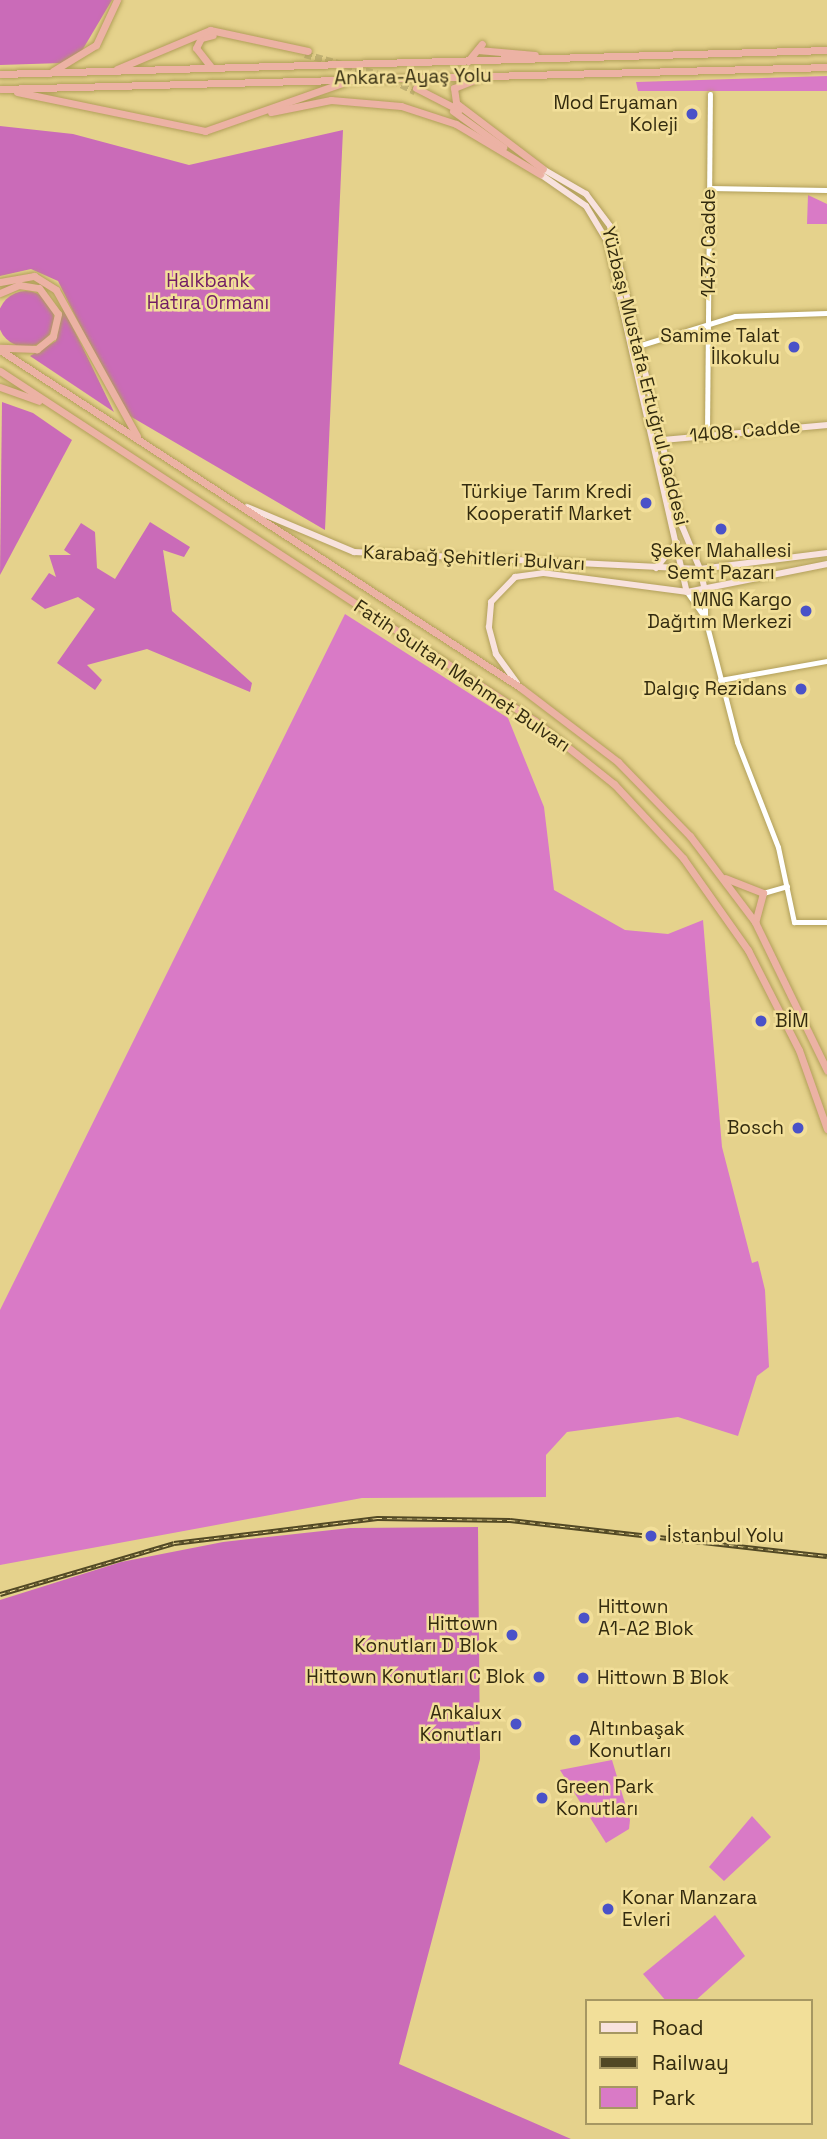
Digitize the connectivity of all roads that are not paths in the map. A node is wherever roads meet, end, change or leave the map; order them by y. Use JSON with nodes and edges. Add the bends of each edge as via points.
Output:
{"nodes":[{"id":1,"x":117,"y":0,"type":"edge"},
{"id":2,"x":827,"y":50,"type":"edge"},
{"id":3,"x":574,"y":58,"type":"junction"},
{"id":4,"x":468,"y":61,"type":"junction"},
{"id":5,"x":827,"y":67,"type":"edge"},
{"id":6,"x":215,"y":68,"type":"junction"},
{"id":7,"x":109,"y":71,"type":"junction"},
{"id":8,"x":48,"y":72,"type":"junction"},
{"id":9,"x":0,"y":75,"type":"edge"},
{"id":10,"x":485,"y":76,"type":"junction"},
{"id":11,"x":359,"y":78,"type":"junction"},
{"id":12,"x":0,"y":90,"type":"edge"},
{"id":13,"x":416,"y":90,"type":"tunnel mouth"},
{"id":14,"x":710,"y":94,"type":"dead end"},
{"id":15,"x":257,"y":116,"type":"junction"},
{"id":16,"x":542,"y":172,"type":"junction"},
{"id":17,"x":709,"y":188,"type":"junction"},
{"id":18,"x":827,"y":190,"type":"edge"},
{"id":19,"x":0,"y":282,"type":"edge"},
{"id":20,"x":0,"y":293,"type":"edge"},
{"id":21,"x":827,"y":313,"type":"edge"},
{"id":22,"x":709,"y":322,"type":"junction"},
{"id":23,"x":641,"y":345,"type":"junction"},
{"id":24,"x":633,"y":347,"type":"junction"},
{"id":25,"x":0,"y":349,"type":"edge"},
{"id":26,"x":0,"y":371,"type":"edge"},
{"id":27,"x":0,"y":387,"type":"edge"},
{"id":28,"x":56,"y":408,"type":"junction"},
{"id":29,"x":827,"y":425,"type":"edge"},
{"id":30,"x":708,"y":433,"type":"junction"},
{"id":31,"x":663,"y":440,"type":"junction"},
{"id":32,"x":142,"y":442,"type":"junction"},
{"id":33,"x":232,"y":501,"type":"junction"},
{"id":34,"x":678,"y":541,"type":"junction"},
{"id":35,"x":827,"y":553,"type":"edge"},
{"id":36,"x":827,"y":564,"type":"edge"},
{"id":37,"x":650,"y":569,"type":"junction"},
{"id":38,"x":700,"y":569,"type":"junction"},
{"id":39,"x":685,"y":571,"type":"junction"},
{"id":40,"x":705,"y":590,"type":"junction"},
{"id":41,"x":687,"y":592,"type":"junction"},
{"id":42,"x":705,"y":618,"type":"junction"},
{"id":43,"x":827,"y":661,"type":"edge"},
{"id":44,"x":720,"y":680,"type":"junction"},
{"id":45,"x":521,"y":688,"type":"junction"},
{"id":46,"x":723,"y":877,"type":"junction"},
{"id":47,"x":787,"y":886,"type":"junction"},
{"id":48,"x":764,"y":893,"type":"junction"},
{"id":49,"x":755,"y":922,"type":"junction"},
{"id":50,"x":827,"y":922,"type":"edge"},
{"id":51,"x":827,"y":1070,"type":"edge"},
{"id":52,"x":827,"y":1129,"type":"edge"}],
"edges":[{"from":1,"to":8,"type":"highway","via":[[96,45]]},
{"from":2,"to":3,"type":"highway","name":"Ankara-Ayaş Yolu"},
{"from":3,"to":4,"type":"highway","name":"Ankara-Ayaş Yolu"},
{"from":3,"to":4,"type":"highway","via":[[480,47]]},
{"from":4,"to":6,"type":"highway","name":"Ankara-Ayaş Yolu"},
{"from":5,"to":10,"type":"highway","name":"Ankara-Ayaş Yolu"},
{"from":6,"to":7,"type":"highway","name":"Ankara-Ayaş Yolu"},
{"from":6,"to":7,"type":"highway","via":[[197,55],[206,35],[307,53],[210,30]]},
{"from":7,"to":8,"type":"highway","name":"Ankara-Ayaş Yolu"},
{"from":8,"to":9,"type":"highway","name":"Ankara-Ayaş Yolu"},
{"from":10,"to":11,"type":"highway","name":"Ankara-Ayaş Yolu"},
{"from":10,"to":16,"type":"highway","via":[[456,86],[453,99]]},
{"from":11,"to":12,"type":"highway","name":"Ankara-Ayaş Yolu"},
{"from":11,"to":15,"type":"highway"},
{"from":12,"to":15,"type":"highway","via":[[195,130]]},
{"from":13,"to":16,"type":"highway"},
{"from":14,"to":17,"type":"street","name":"1437. Cadde"},
{"from":15,"to":16,"type":"highway","via":[[331,100],[401,106],[456,124]]},
{"from":16,"to":23,"type":"main road","name":"Yüzbaşı Mustafa Ertuğrul Caddesi","via":[[586,194],[606,217]]},
{"from":16,"to":24,"type":"main road","name":"Yüzbaşı Mustafa Ertuğrul Caddesi","via":[[580,200],[601,227]]},
{"from":17,"to":18,"type":"street"},
{"from":17,"to":22,"type":"street","name":"1437. Cadde"},
{"from":19,"to":32,"type":"highway","via":[[34,276],[63,298],[111,399]]},
{"from":20,"to":25,"type":"highway","via":[[19,285],[39,288],[58,314],[53,336],[37,349]]},
{"from":21,"to":22,"type":"street"},
{"from":22,"to":23,"type":"street"},
{"from":22,"to":30,"type":"street","name":"1437. Cadde"},
{"from":23,"to":24,"type":"main road"},
{"from":23,"to":31,"type":"main road","name":"Yüzbaşı Mustafa Ertuğrul Caddesi"},
{"from":24,"to":34,"type":"main road","name":"Yüzbaşı Mustafa Ertuğrul Caddesi"},
{"from":25,"to":32,"type":"highway","name":"Fatih Sultan Mehmet Bulvarı"},
{"from":26,"to":28,"type":"highway","name":"Fatih Sultan Mehmet Bulvarı"},
{"from":27,"to":28,"type":"highway"},
{"from":28,"to":52,"type":"highway","name":"Fatih Sultan Mehmet Bulvarı","via":[[535,721],[614,784],[683,858],[748,950],[799,1050]]},
{"from":29,"to":30,"type":"main road","name":"1408. Cadde"},
{"from":30,"to":31,"type":"main road","name":"1408. Cadde"},
{"from":31,"to":38,"type":"main road","name":"Yüzbaşı Mustafa Ertuğrul Caddesi","via":[[682,526]]},
{"from":32,"to":33,"type":"highway","name":"Fatih Sultan Mehmet Bulvarı"},
{"from":33,"to":37,"type":"main road","name":"Karabağ Şehitleri Bulvarı","via":[[354,552]]},
{"from":33,"to":45,"type":"highway","name":"Fatih Sultan Mehmet Bulvarı"},
{"from":34,"to":37,"type":"main road","via":[[667,561]]},
{"from":34,"to":39,"type":"main road","name":"Yüzbaşı Mustafa Ertuğrul Caddesi"},
{"from":35,"to":38,"type":"main road","name":"Karabağ Şehitleri Bulvarı"},
{"from":36,"to":40,"type":"main road","name":"Karabağ Şehitleri Bulvarı"},
{"from":37,"to":39,"type":"main road","name":"Karabağ Şehitleri Bulvarı"},
{"from":38,"to":39,"type":"main road","name":"Karabağ Şehitleri Bulvarı"},
{"from":38,"to":40,"type":"main road"},
{"from":39,"to":41,"type":"main road"},
{"from":40,"to":41,"type":"main road","name":"Karabağ Şehitleri Bulvarı"},
{"from":40,"to":42,"type":"street"},
{"from":41,"to":42,"type":"street"},
{"from":41,"to":45,"type":"main road","name":"Karabağ Şehitleri Bulvarı","via":[[543,573],[515,577],[491,602],[489,627],[496,654]]},
{"from":42,"to":44,"type":"street"},
{"from":43,"to":44,"type":"street"},
{"from":44,"to":47,"type":"street"},
{"from":45,"to":46,"type":"highway","name":"Fatih Sultan Mehmet Bulvarı","via":[[618,762]]},
{"from":46,"to":48,"type":"highway"},
{"from":46,"to":49,"type":"highway","name":"Fatih Sultan Mehmet Bulvarı"},
{"from":47,"to":48,"type":"street"},
{"from":47,"to":50,"type":"street","via":[[794,922]]},
{"from":48,"to":49,"type":"highway"},
{"from":49,"to":51,"type":"highway","name":"Fatih Sultan Mehmet Bulvarı"}]}
